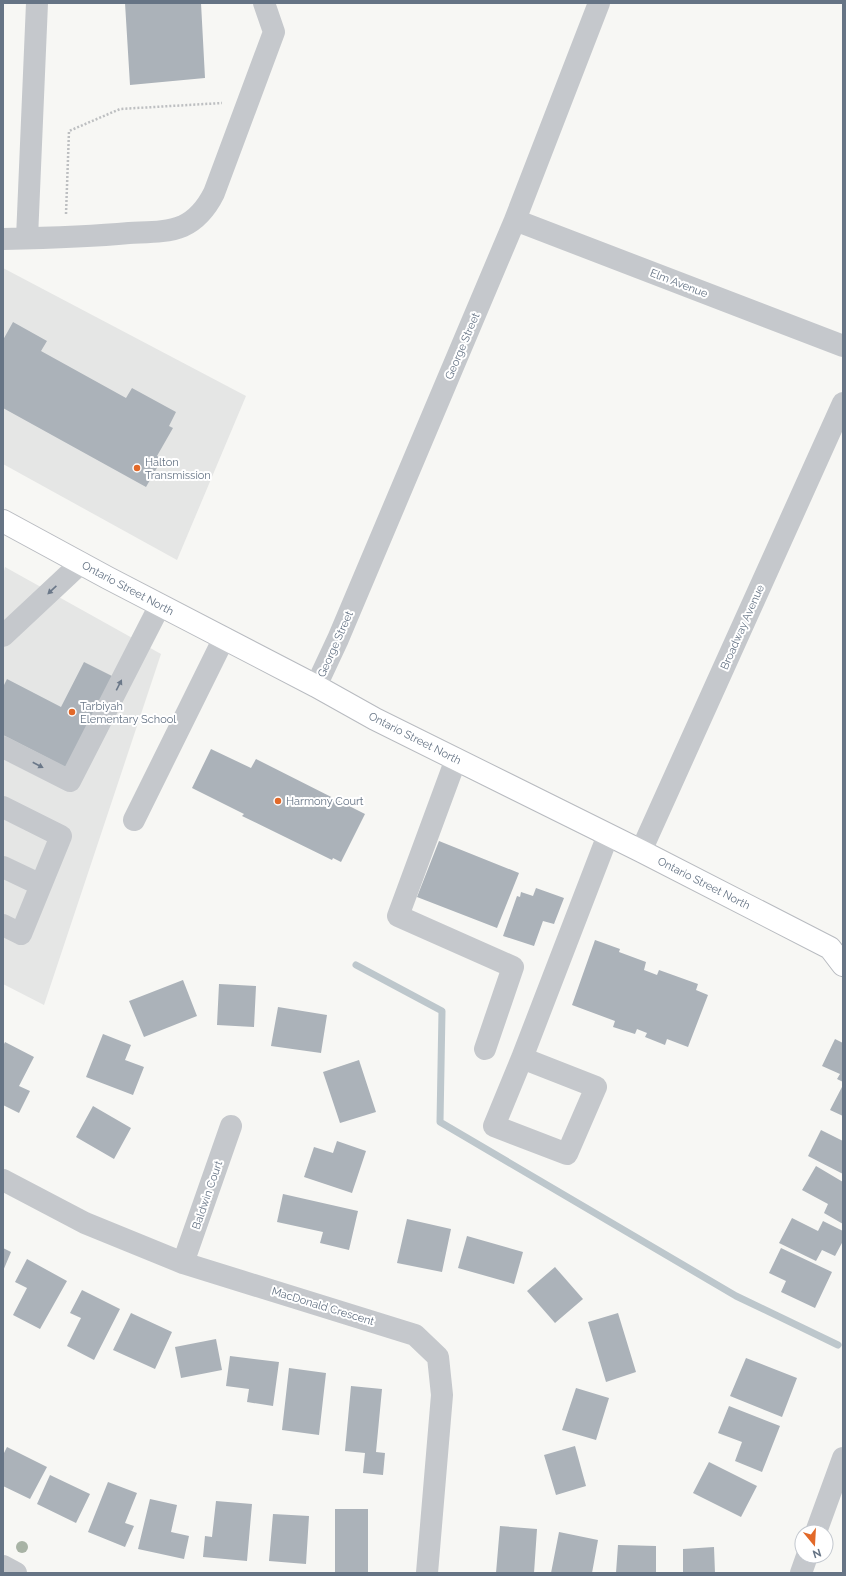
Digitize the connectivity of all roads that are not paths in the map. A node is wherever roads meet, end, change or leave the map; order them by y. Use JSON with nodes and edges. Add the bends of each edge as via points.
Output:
{"nodes":[{"id":1,"x":37,"y":3,"type":"edge"},
{"id":2,"x":264,"y":3,"type":"edge"},
{"id":3,"x":599,"y":3,"type":"edge"},
{"id":4,"x":515,"y":220,"type":"junction"},
{"id":5,"x":27,"y":238,"type":"junction"},
{"id":6,"x":3,"y":239,"type":"edge"},
{"id":7,"x":843,"y":346,"type":"edge"},
{"id":8,"x":843,"y":403,"type":"edge"},
{"id":9,"x":3,"y":521,"type":"edge"},
{"id":10,"x":81,"y":563,"type":"junction"},
{"id":11,"x":160,"y":605,"type":"junction"},
{"id":12,"x":3,"y":636,"type":"edge"},
{"id":13,"x":224,"y":638,"type":"junction"},
{"id":14,"x":316,"y":686,"type":"junction"},
{"id":15,"x":3,"y":747,"type":"edge"},
{"id":16,"x":456,"y":759,"type":"junction"},
{"id":17,"x":3,"y":807,"type":"edge"},
{"id":18,"x":134,"y":820,"type":"dead end"},
{"id":19,"x":608,"y":835,"type":"junction"},
{"id":20,"x":641,"y":851,"type":"junction"},
{"id":21,"x":3,"y":867,"type":"edge"},
{"id":22,"x":41,"y":885,"type":"junction"},
{"id":23,"x":3,"y":925,"type":"edge"},
{"id":24,"x":837,"y":948,"type":"edge"},
{"id":25,"x":843,"y":965,"type":"edge"},
{"id":26,"x":485,"y":1049,"type":"dead end"},
{"id":27,"x":522,"y":1058,"type":"junction"},
{"id":28,"x":231,"y":1126,"type":"dead end"},
{"id":29,"x":3,"y":1180,"type":"edge"},
{"id":30,"x":184,"y":1263,"type":"junction"},
{"id":31,"x":843,"y":1458,"type":"edge"},
{"id":32,"x":819,"y":1524,"type":"edge"},
{"id":33,"x":3,"y":1566,"type":"edge"},
{"id":34,"x":16,"y":1573,"type":"edge"},
{"id":35,"x":427,"y":1573,"type":"edge"}],
"edges":[{"from":1,"to":5,"type":"street"},
{"from":2,"to":5,"type":"street","via":[[274,32],[208,206],[196,218],[169,231]]},
{"from":3,"to":4,"type":"street","name":"George Street"},
{"from":4,"to":7,"type":"street","name":"Elm Avenue"},
{"from":4,"to":14,"type":"street","name":"George Street"},
{"from":5,"to":6,"type":"street"},
{"from":8,"to":20,"type":"street","name":"Broadway Avenue"},
{"from":9,"to":10,"type":"main road","name":"Ontario Street North"},
{"from":10,"to":11,"type":"main road","name":"Ontario Street North"},
{"from":10,"to":12,"type":"street","one_way":true},
{"from":11,"to":13,"type":"main road","name":"Ontario Street North"},
{"from":15,"to":11,"type":"street","one_way":true,"via":[[70,782]]},
{"from":13,"to":14,"type":"main road","name":"Ontario Street North"},
{"from":13,"to":18,"type":"street"},
{"from":14,"to":16,"type":"main road","name":"Ontario Street North"},
{"from":16,"to":19,"type":"main road","name":"Ontario Street North"},
{"from":16,"to":26,"type":"street","via":[[398,916],[513,967]]},
{"from":17,"to":22,"type":"street","via":[[61,836]]},
{"from":19,"to":20,"type":"main road","name":"Ontario Street North"},
{"from":19,"to":27,"type":"street"},
{"from":20,"to":24,"type":"main road","name":"Ontario Street North"},
{"from":21,"to":22,"type":"street"},
{"from":22,"to":23,"type":"street","via":[[21,934]]},
{"from":24,"to":25,"type":"main road","name":"Ontario Street North"},
{"from":27,"to":27,"type":"street","via":[[494,1126],[567,1154],[596,1087]]},
{"from":28,"to":30,"type":"street","name":"Baldwin Court"},
{"from":29,"to":30,"type":"street","name":"MacDonald Crescent","via":[[85,1223]]},
{"from":30,"to":35,"type":"street","name":"MacDonald Crescent","via":[[415,1335],[438,1357],[442,1395]]},
{"from":31,"to":32,"type":"street"},
{"from":33,"to":34,"type":"street"}]}
